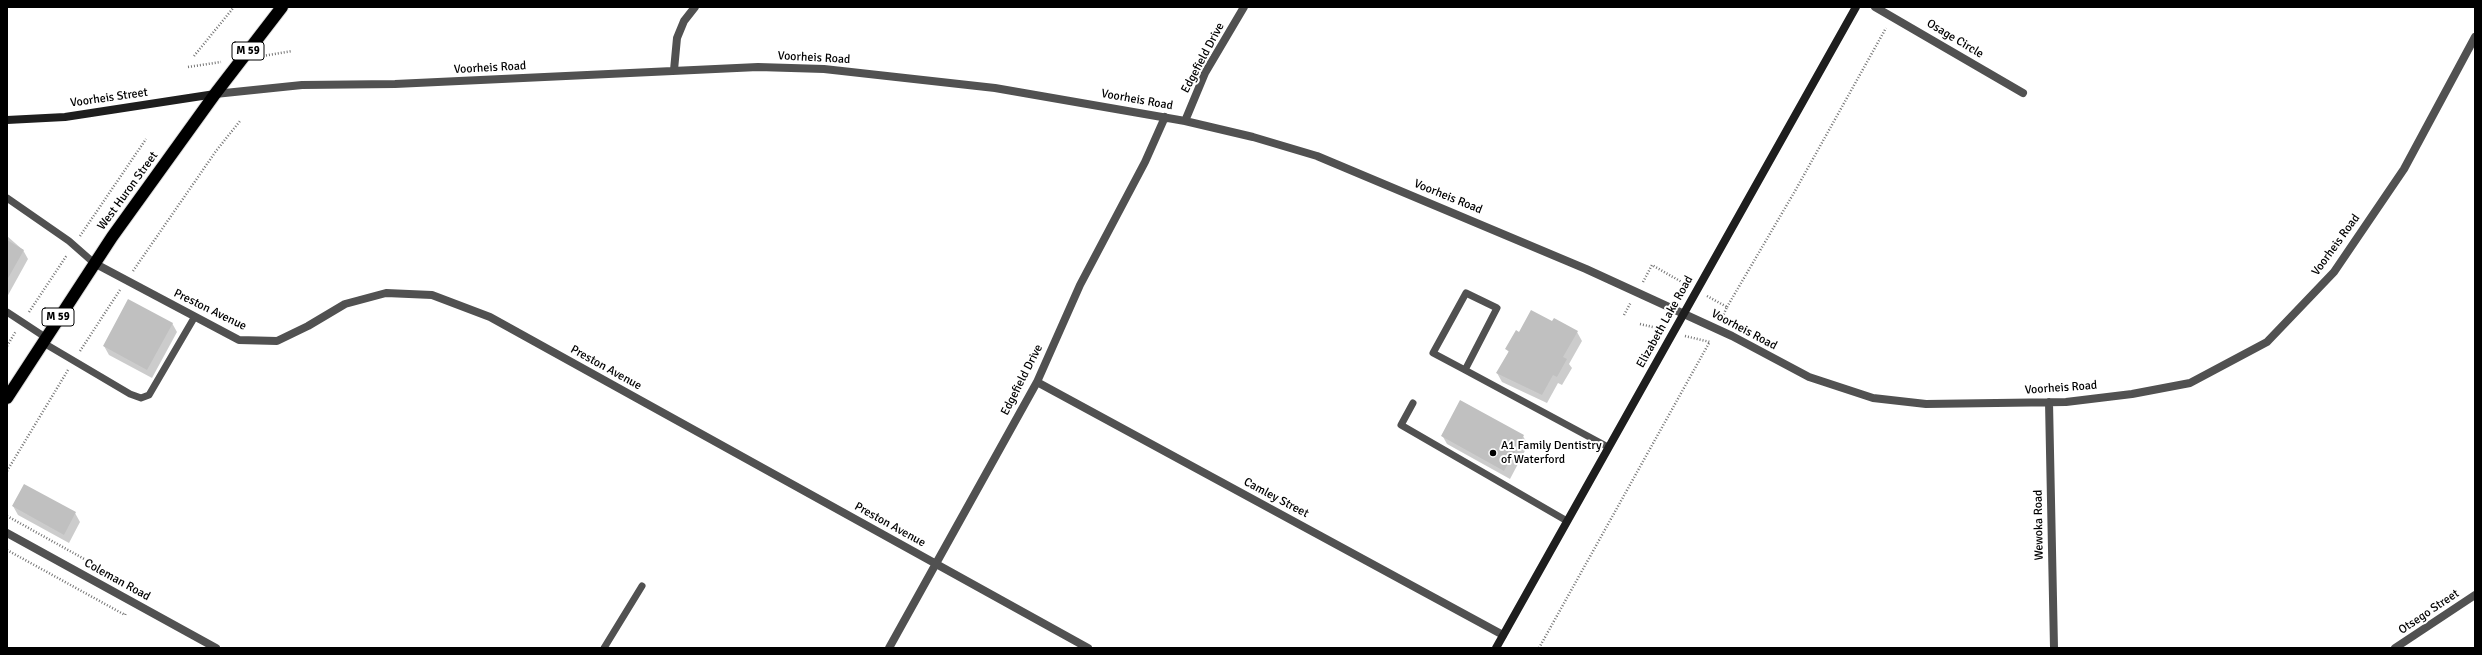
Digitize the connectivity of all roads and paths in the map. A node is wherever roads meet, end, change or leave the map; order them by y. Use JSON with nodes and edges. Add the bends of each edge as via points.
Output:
{"nodes":[{"id":1,"x":234,"y":7,"type":"edge"},
{"id":2,"x":282,"y":7,"type":"edge"},
{"id":3,"x":695,"y":7,"type":"edge"},
{"id":4,"x":1244,"y":7,"type":"edge"},
{"id":5,"x":1856,"y":7,"type":"edge"},
{"id":6,"x":1875,"y":7,"type":"edge"},
{"id":7,"x":1892,"y":16,"type":"junction"},
{"id":8,"x":2475,"y":37,"type":"edge"},
{"id":9,"x":194,"y":56,"type":"dead end"},
{"id":10,"x":674,"y":70,"type":"junction"},
{"id":11,"x":2023,"y":93,"type":"dead end"},
{"id":12,"x":215,"y":94,"type":"junction"},
{"id":13,"x":1165,"y":117,"type":"junction"},
{"id":14,"x":7,"y":120,"type":"edge"},
{"id":15,"x":240,"y":121,"type":"dead end"},
{"id":16,"x":1185,"y":121,"type":"junction"},
{"id":17,"x":7,"y":198,"type":"edge"},
{"id":18,"x":94,"y":263,"type":"junction"},
{"id":19,"x":127,"y":281,"type":"junction"},
{"id":20,"x":1727,"y":307,"type":"dead end"},
{"id":21,"x":7,"y":312,"type":"edge"},
{"id":22,"x":1683,"y":313,"type":"junction"},
{"id":23,"x":194,"y":318,"type":"junction"},
{"id":24,"x":44,"y":340,"type":"junction"},
{"id":25,"x":1709,"y":343,"type":"dead end"},
{"id":26,"x":74,"y":361,"type":"junction"},
{"id":27,"x":1465,"y":370,"type":"junction"},
{"id":28,"x":1037,"y":382,"type":"junction"},
{"id":29,"x":7,"y":398,"type":"edge"},
{"id":30,"x":2049,"y":402,"type":"junction"},
{"id":31,"x":1413,"y":403,"type":"dead end"},
{"id":32,"x":1608,"y":447,"type":"junction"},
{"id":33,"x":7,"y":471,"type":"edge"},
{"id":34,"x":1567,"y":521,"type":"junction"},
{"id":35,"x":7,"y":533,"type":"edge"},
{"id":36,"x":936,"y":565,"type":"junction"},
{"id":37,"x":642,"y":586,"type":"dead end"},
{"id":38,"x":2475,"y":595,"type":"edge"},
{"id":39,"x":1503,"y":635,"type":"junction"},
{"id":40,"x":216,"y":648,"type":"edge"},
{"id":41,"x":604,"y":648,"type":"edge"},
{"id":42,"x":889,"y":648,"type":"edge"},
{"id":43,"x":1088,"y":648,"type":"edge"},
{"id":44,"x":1496,"y":648,"type":"edge"},
{"id":45,"x":1539,"y":648,"type":"edge"},
{"id":46,"x":2054,"y":648,"type":"edge"},
{"id":47,"x":2395,"y":648,"type":"edge"}],
"edges":[{"from":1,"to":9,"type":"path"},
{"from":2,"to":12,"type":"highway","name":"West Huron Street","number":"M 59"},
{"from":3,"to":10,"type":"street","via":[[684,21],[677,38]]},
{"from":4,"to":16,"type":"street","name":"Edgefield Drive","via":[[1205,73]]},
{"from":5,"to":22,"type":"main road","name":"Elizabeth Lake Road"},
{"from":6,"to":7,"type":"street","name":"Osage Circle"},
{"from":7,"to":11,"type":"street","name":"Osage Circle"},
{"from":7,"to":20,"type":"path","via":[[1853,90]]},
{"from":8,"to":30,"type":"street","name":"Voorheis Road","via":[[2404,169],[2334,272],[2267,342],[2190,383],[2132,394]]},
{"from":10,"to":12,"type":"street","name":"Voorheis Road","via":[[396,84],[302,85]]},
{"from":10,"to":13,"type":"street","name":"Voorheis Road","via":[[788,68],[904,77],[995,88]]},
{"from":12,"to":14,"type":"main road","name":"Voorheis Street","via":[[65,117]]},
{"from":12,"to":18,"type":"highway","name":"West Huron Street","number":"M 59"},
{"from":13,"to":16,"type":"street","name":"Voorheis Road"},
{"from":13,"to":28,"type":"street","name":"Edgefield Drive","via":[[1145,162],[1082,280]]},
{"from":15,"to":19,"type":"path","via":[[216,151]]},
{"from":16,"to":22,"type":"street","name":"Voorheis Road","via":[[1317,156],[1509,235]]},
{"from":17,"to":18,"type":"lane","via":[[69,241]]},
{"from":18,"to":19,"type":"street","name":"Preston Avenue"},
{"from":18,"to":24,"type":"highway","name":"West Huron Street","number":"M 59"},
{"from":19,"to":23,"type":"street","name":"Preston Avenue"},
{"from":19,"to":26,"type":"path"},
{"from":21,"to":24,"type":"lane"},
{"from":22,"to":30,"type":"street","name":"Voorheis Road","via":[[1732,336],[1809,378],[1873,398],[1926,404]]},
{"from":22,"to":32,"type":"main road","name":"Elizabeth Lake Road"},
{"from":23,"to":26,"type":"lane","via":[[149,395],[141,398]]},
{"from":23,"to":36,"type":"street","name":"Preston Avenue","via":[[239,340],[277,341],[345,304],[386,293],[432,295],[490,317]]},
{"from":24,"to":26,"type":"lane"},
{"from":24,"to":29,"type":"highway","name":"West Huron Street","number":"M 59"},
{"from":25,"to":45,"type":"path"},
{"from":26,"to":33,"type":"path"},
{"from":27,"to":27,"type":"lane","via":[[1433,352],[1466,293],[1497,308]]},
{"from":27,"to":32,"type":"lane"},
{"from":28,"to":36,"type":"street","name":"Edgefield Drive"},
{"from":28,"to":39,"type":"street","name":"Camley Street"},
{"from":30,"to":46,"type":"street","name":"Wewoka Road"},
{"from":31,"to":34,"type":"lane","via":[[1401,425]]},
{"from":32,"to":34,"type":"main road","name":"Elizabeth Lake Road"},
{"from":34,"to":39,"type":"main road","name":"Elizabeth Lake Road"},
{"from":35,"to":40,"type":"street","name":"Coleman Road"},
{"from":36,"to":42,"type":"street","name":"Edgefield Drive"},
{"from":36,"to":43,"type":"street","name":"Preston Avenue"},
{"from":37,"to":41,"type":"lane"},
{"from":38,"to":47,"type":"street","name":"Otsego Street"},
{"from":39,"to":44,"type":"main road","name":"Elizabeth Lake Road"}]}
